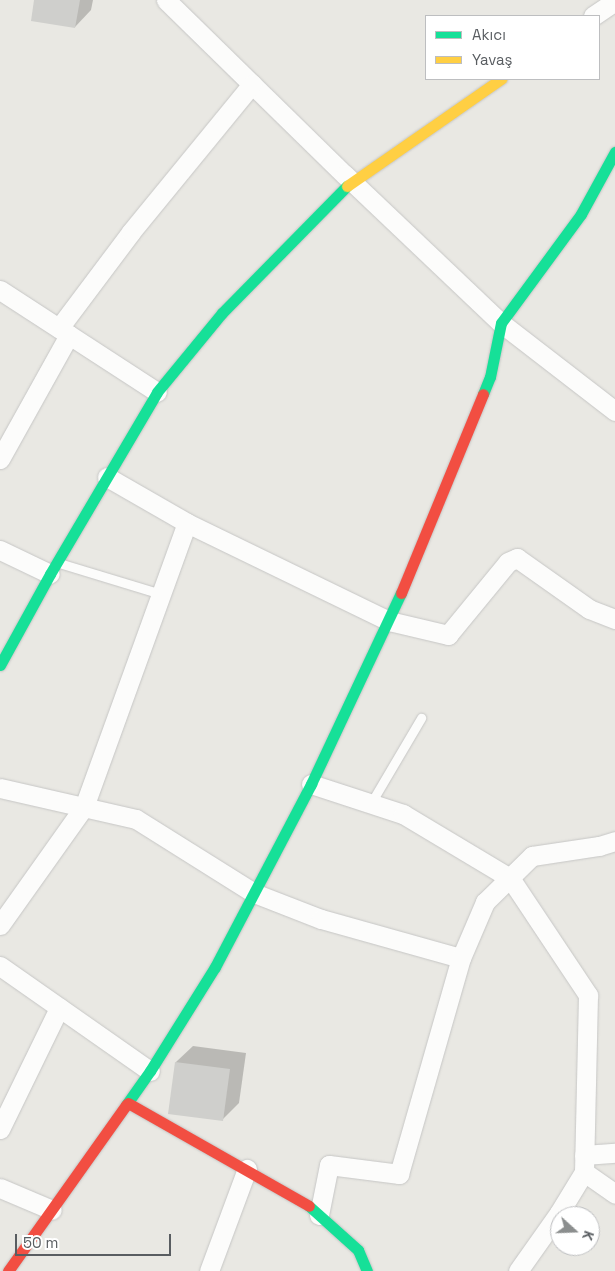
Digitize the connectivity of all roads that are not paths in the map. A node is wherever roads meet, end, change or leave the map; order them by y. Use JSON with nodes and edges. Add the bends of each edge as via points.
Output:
{"nodes":[{"id":1,"x":166,"y":0,"type":"edge"},
{"id":2,"x":615,"y":1,"type":"edge"},
{"id":3,"x":594,"y":15,"type":"edge"},
{"id":4,"x":501,"y":80,"type":"edge"},
{"id":5,"x":252,"y":84,"type":"junction"},
{"id":6,"x":615,"y":152,"type":"edge"},
{"id":7,"x":352,"y":181,"type":"junction"},
{"id":8,"x":0,"y":290,"type":"edge"},
{"id":9,"x":501,"y":323,"type":"junction"},
{"id":10,"x":64,"y":332,"type":"junction"},
{"id":11,"x":157,"y":392,"type":"junction"},
{"id":12,"x":614,"y":409,"type":"edge"},
{"id":13,"x":0,"y":459,"type":"edge"},
{"id":14,"x":108,"y":477,"type":"junction"},
{"id":15,"x":187,"y":523,"type":"junction"},
{"id":16,"x":0,"y":550,"type":"edge"},
{"id":17,"x":53,"y":568,"type":"junction"},
{"id":18,"x":162,"y":594,"type":"junction"},
{"id":19,"x":615,"y":619,"type":"edge"},
{"id":20,"x":389,"y":622,"type":"junction"},
{"id":21,"x":0,"y":665,"type":"edge"},
{"id":22,"x":421,"y":718,"type":"dead end"},
{"id":23,"x":311,"y":784,"type":"junction"},
{"id":24,"x":0,"y":788,"type":"edge"},
{"id":25,"x":371,"y":803,"type":"junction"},
{"id":26,"x":84,"y":808,"type":"junction"},
{"id":27,"x":615,"y":841,"type":"edge"},
{"id":28,"x":510,"y":878,"type":"junction"},
{"id":29,"x":254,"y":893,"type":"junction"},
{"id":30,"x":0,"y":925,"type":"edge"},
{"id":31,"x":461,"y":958,"type":"junction"},
{"id":32,"x":0,"y":966,"type":"edge"},
{"id":33,"x":59,"y":1008,"type":"junction"},
{"id":34,"x":150,"y":1072,"type":"junction"},
{"id":35,"x":128,"y":1103,"type":"junction"},
{"id":36,"x":0,"y":1129,"type":"edge"},
{"id":37,"x":615,"y":1153,"type":"edge"},
{"id":38,"x":584,"y":1164,"type":"junction"},
{"id":39,"x":247,"y":1169,"type":"junction"},
{"id":40,"x":0,"y":1188,"type":"edge"},
{"id":41,"x":615,"y":1194,"type":"edge"},
{"id":42,"x":52,"y":1210,"type":"junction"},
{"id":43,"x":319,"y":1215,"type":"junction"},
{"id":44,"x":8,"y":1271,"type":"edge"},
{"id":45,"x":209,"y":1271,"type":"edge"},
{"id":46,"x":367,"y":1271,"type":"edge"},
{"id":47,"x":518,"y":1271,"type":"edge"}],
"edges":[{"from":1,"to":5,"type":"street"},
{"from":2,"to":3,"type":"street"},
{"from":4,"to":7,"type":"street"},
{"from":5,"to":7,"type":"street"},
{"from":5,"to":10,"type":"street","via":[[131,232]]},
{"from":6,"to":9,"type":"street","via":[[580,214]]},
{"from":7,"to":9,"type":"street"},
{"from":7,"to":11,"type":"street","via":[[222,313]]},
{"from":8,"to":10,"type":"street"},
{"from":9,"to":12,"type":"street"},
{"from":9,"to":20,"type":"street","via":[[490,377]]},
{"from":10,"to":11,"type":"street"},
{"from":10,"to":13,"type":"street"},
{"from":11,"to":14,"type":"street"},
{"from":14,"to":15,"type":"street"},
{"from":14,"to":17,"type":"street"},
{"from":15,"to":18,"type":"street"},
{"from":15,"to":20,"type":"street"},
{"from":16,"to":17,"type":"street"},
{"from":17,"to":18,"type":"lane"},
{"from":17,"to":21,"type":"street"},
{"from":18,"to":26,"type":"street"},
{"from":19,"to":20,"type":"street","via":[[589,609],[517,558],[508,562],[448,635]]},
{"from":20,"to":23,"type":"street"},
{"from":22,"to":25,"type":"lane"},
{"from":23,"to":25,"type":"street"},
{"from":23,"to":29,"type":"street"},
{"from":24,"to":26,"type":"street"},
{"from":25,"to":28,"type":"street","via":[[404,814]]},
{"from":26,"to":29,"type":"street","via":[[136,819]]},
{"from":26,"to":30,"type":"street"},
{"from":27,"to":28,"type":"street","via":[[532,856]]},
{"from":28,"to":31,"type":"street","via":[[486,902]]},
{"from":28,"to":38,"type":"street","via":[[588,994]]},
{"from":29,"to":31,"type":"street","via":[[321,919]]},
{"from":29,"to":34,"type":"street","via":[[215,967]]},
{"from":31,"to":43,"type":"street","via":[[399,1174],[329,1165]]},
{"from":32,"to":33,"type":"street"},
{"from":33,"to":34,"type":"street"},
{"from":33,"to":36,"type":"street"},
{"from":34,"to":35,"type":"street"},
{"from":35,"to":39,"type":"street"},
{"from":35,"to":42,"type":"street"},
{"from":37,"to":38,"type":"street"},
{"from":38,"to":41,"type":"street"},
{"from":38,"to":47,"type":"street","via":[[559,1213]]},
{"from":39,"to":43,"type":"street","via":[[304,1201]]},
{"from":39,"to":45,"type":"street"},
{"from":40,"to":42,"type":"street"},
{"from":42,"to":44,"type":"street"},
{"from":43,"to":46,"type":"street","via":[[358,1250]]}]}
